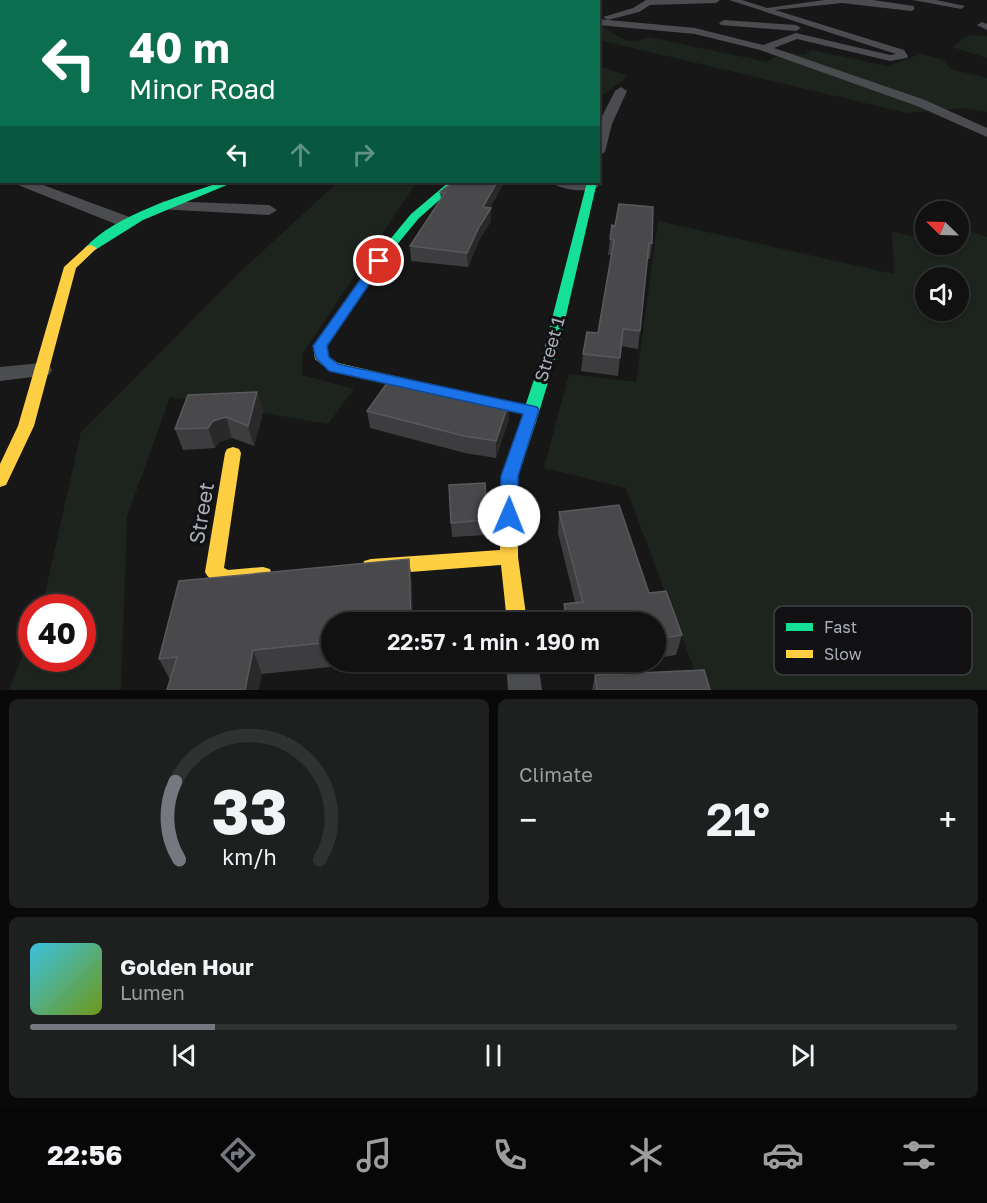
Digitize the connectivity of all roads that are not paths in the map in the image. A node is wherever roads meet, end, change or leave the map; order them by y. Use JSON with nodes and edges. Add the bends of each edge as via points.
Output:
{"nodes":[{"id":1,"x":716,"y":0,"type":"edge"},
{"id":2,"x":733,"y":0,"type":"edge"},
{"id":3,"x":774,"y":0,"type":"edge"},
{"id":4,"x":832,"y":0,"type":"edge"},
{"id":5,"x":862,"y":0,"type":"edge"},
{"id":6,"x":839,"y":1,"type":"edge"},
{"id":7,"x":692,"y":2,"type":"junction"},
{"id":8,"x":914,"y":4,"type":"edge"},
{"id":9,"x":961,"y":6,"type":"dead end"},
{"id":10,"x":760,"y":8,"type":"junction"},
{"id":11,"x":718,"y":16,"type":"junction"},
{"id":12,"x":600,"y":20,"type":"edge"},
{"id":13,"x":600,"y":21,"type":"edge"},
{"id":14,"x":796,"y":28,"type":"dead end"},
{"id":15,"x":712,"y":35,"type":"junction"},
{"id":16,"x":764,"y":48,"type":"junction"},
{"id":17,"x":621,"y":92,"type":"dead end"},
{"id":18,"x":987,"y":133,"type":"edge"},
{"id":19,"x":600,"y":144,"type":"edge"},
{"id":20,"x":26,"y":183,"type":"edge"},
{"id":21,"x":226,"y":183,"type":"edge"},
{"id":22,"x":453,"y":183,"type":"edge"},
{"id":23,"x":576,"y":183,"type":"edge"},
{"id":24,"x":592,"y":184,"type":"edge"},
{"id":25,"x":164,"y":206,"type":"junction"},
{"id":26,"x":269,"y":210,"type":"dead end"},
{"id":27,"x":129,"y":223,"type":"junction"},
{"id":28,"x":40,"y":370,"type":"junction"},
{"id":29,"x":0,"y":374,"type":"edge"},
{"id":30,"x":438,"y":390,"type":"edge"},
{"id":31,"x":232,"y":453,"type":"dead end"},
{"id":32,"x":0,"y":481,"type":"edge"},
{"id":33,"x":508,"y":557,"type":"junction"},
{"id":34,"x":355,"y":568,"type":"edge"},
{"id":35,"x":273,"y":574,"type":"edge"},
{"id":36,"x":516,"y":612,"type":"edge"},
{"id":37,"x":523,"y":672,"type":"edge"},
{"id":38,"x":525,"y":690,"type":"edge"}],
"edges":[{"from":1,"to":7,"type":"street"},
{"from":2,"to":10,"type":"street"},
{"from":3,"to":10,"type":"street"},
{"from":4,"to":6,"type":"street"},
{"from":5,"to":6,"type":"street"},
{"from":5,"to":8,"type":"street"},
{"from":6,"to":10,"type":"street"},
{"from":7,"to":11,"type":"street"},
{"from":7,"to":12,"type":"street","via":[[648,2],[636,10]]},
{"from":8,"to":9,"type":"street"},
{"from":10,"to":11,"type":"street"},
{"from":10,"to":16,"type":"street","via":[[903,56],[890,58],[796,36]]},
{"from":11,"to":14,"type":"street"},
{"from":11,"to":15,"type":"street"},
{"from":13,"to":15,"type":"street"},
{"from":15,"to":16,"type":"street"},
{"from":16,"to":18,"type":"street","via":[[921,103]]},
{"from":17,"to":19,"type":"street"},
{"from":20,"to":27,"type":"street"},
{"from":21,"to":25,"type":"street"},
{"from":22,"to":30,"type":"street","via":[[428,202],[390,245],[320,346],[322,358],[334,368]]},
{"from":23,"to":24,"type":"street"},
{"from":24,"to":33,"type":"street","name":"Street 1","via":[[552,345],[526,409],[510,476]]},
{"from":25,"to":26,"type":"street"},
{"from":25,"to":27,"type":"street"},
{"from":27,"to":28,"type":"street","via":[[93,246],[70,267]]},
{"from":28,"to":29,"type":"street"},
{"from":28,"to":32,"type":"street","via":[[26,426]]},
{"from":31,"to":35,"type":"street","name":"Street","via":[[214,572],[226,578]]},
{"from":33,"to":34,"type":"street"},
{"from":33,"to":36,"type":"street","name":"Street 1"},
{"from":37,"to":38,"type":"street"}]}
